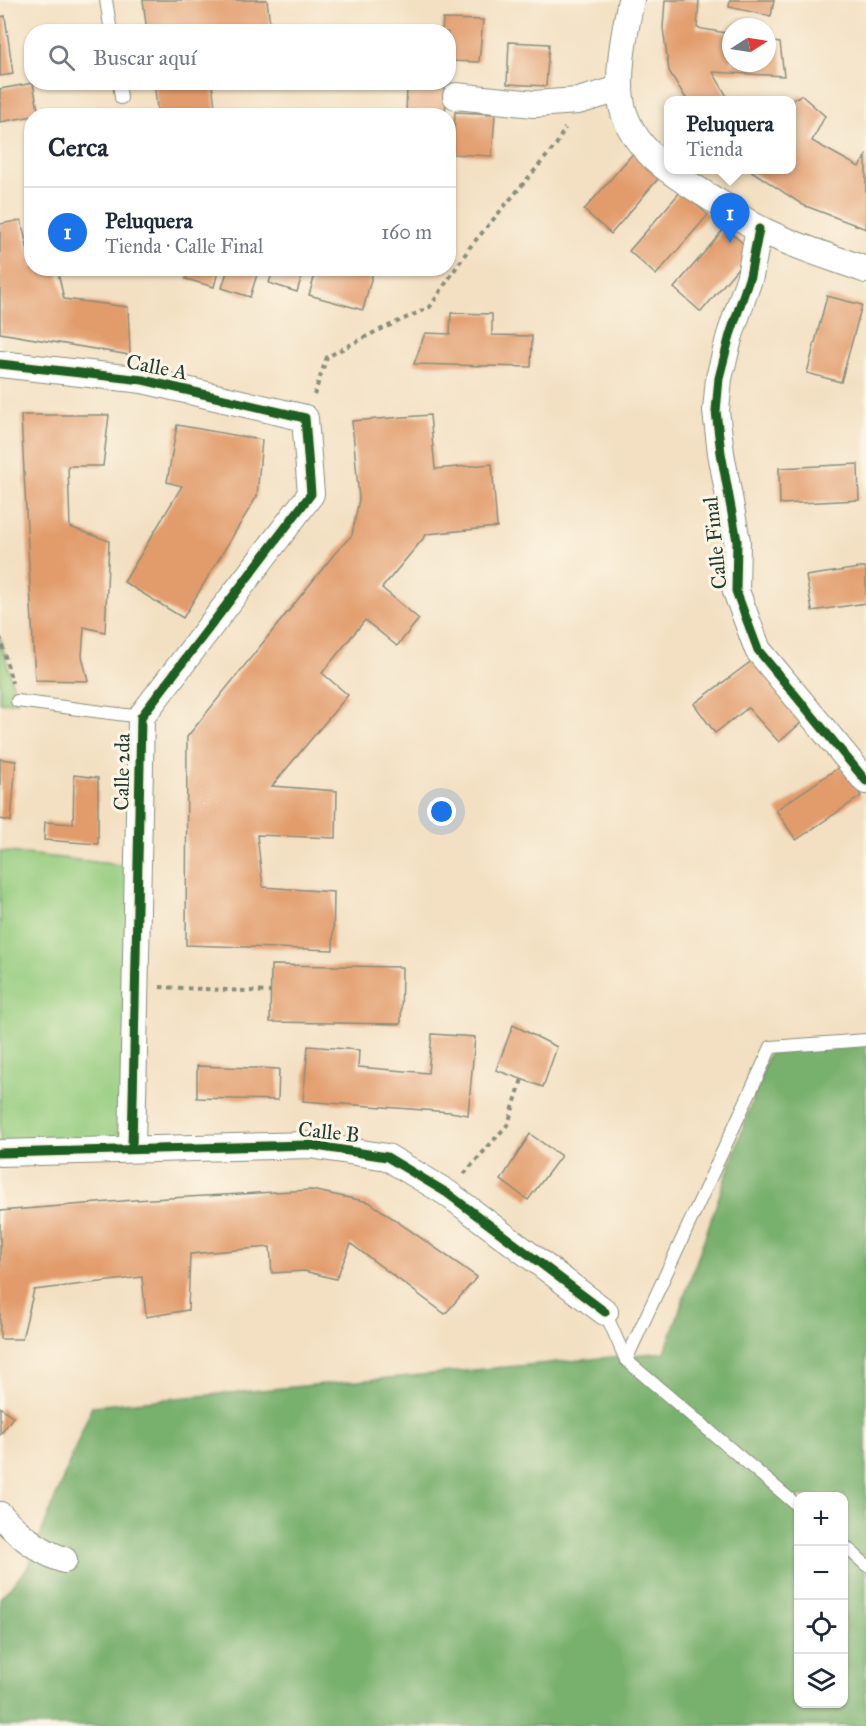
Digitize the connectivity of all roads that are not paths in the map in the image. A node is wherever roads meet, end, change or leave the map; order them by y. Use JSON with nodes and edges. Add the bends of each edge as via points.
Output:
{"nodes":[{"id":1,"x":106,"y":0,"type":"edge"},
{"id":2,"x":631,"y":0,"type":"edge"},
{"id":3,"x":110,"y":24,"type":"edge"},
{"id":4,"x":620,"y":89,"type":"junction"},
{"id":5,"x":120,"y":90,"type":"edge"},
{"id":6,"x":456,"y":96,"type":"dead end"},
{"id":7,"x":121,"y":98,"type":"dead end"},
{"id":8,"x":664,"y":166,"type":"edge"},
{"id":9,"x":674,"y":174,"type":"edge"},
{"id":10,"x":759,"y":229,"type":"junction"},
{"id":11,"x":866,"y":270,"type":"edge"},
{"id":12,"x":0,"y":364,"type":"edge"},
{"id":13,"x":305,"y":418,"type":"joint"},
{"id":14,"x":17,"y":701,"type":"road end"},
{"id":15,"x":141,"y":717,"type":"junction"},
{"id":16,"x":866,"y":781,"type":"edge"},
{"id":17,"x":866,"y":1040,"type":"edge"},
{"id":18,"x":132,"y":1148,"type":"junction"},
{"id":19,"x":0,"y":1153,"type":"edge"},
{"id":20,"x":605,"y":1312,"type":"joint"},
{"id":21,"x":626,"y":1360,"type":"junction"},
{"id":22,"x":794,"y":1503,"type":"edge"},
{"id":23,"x":0,"y":1515,"type":"edge"},
{"id":24,"x":844,"y":1546,"type":"edge"},
{"id":25,"x":64,"y":1560,"type":"dead end"},
{"id":26,"x":866,"y":1565,"type":"edge"}],
"edges":[{"from":1,"to":3,"type":"lane"},
{"from":2,"to":4,"type":"street"},
{"from":4,"to":6,"type":"street","via":[[578,101],[534,104]]},
{"from":4,"to":8,"type":"street","via":[[623,111],[632,132]]},
{"from":5,"to":7,"type":"lane"},
{"from":9,"to":10,"type":"street"},
{"from":10,"to":11,"type":"street"},
{"from":10,"to":16,"type":"street","name":"Calle Final","via":[[750,276],[719,378],[716,411],[736,541],[736,591],[758,650]]},
{"from":12,"to":13,"type":"street","name":"Calle A","via":[[143,380]]},
{"from":13,"to":15,"type":"street","name":"Calle 2da","via":[[310,494]]},
{"from":14,"to":15,"type":"lane"},
{"from":15,"to":18,"type":"street","name":"Calle 2da"},
{"from":17,"to":21,"type":"lane","via":[[771,1047]]},
{"from":18,"to":19,"type":"street","name":"Calle B"},
{"from":18,"to":20,"type":"street","name":"Calle B","via":[[310,1145],[387,1157],[447,1193]]},
{"from":20,"to":21,"type":"lane"},
{"from":21,"to":22,"type":"lane"},
{"from":23,"to":25,"type":"street","via":[[25,1538]]},
{"from":24,"to":26,"type":"lane"}]}
